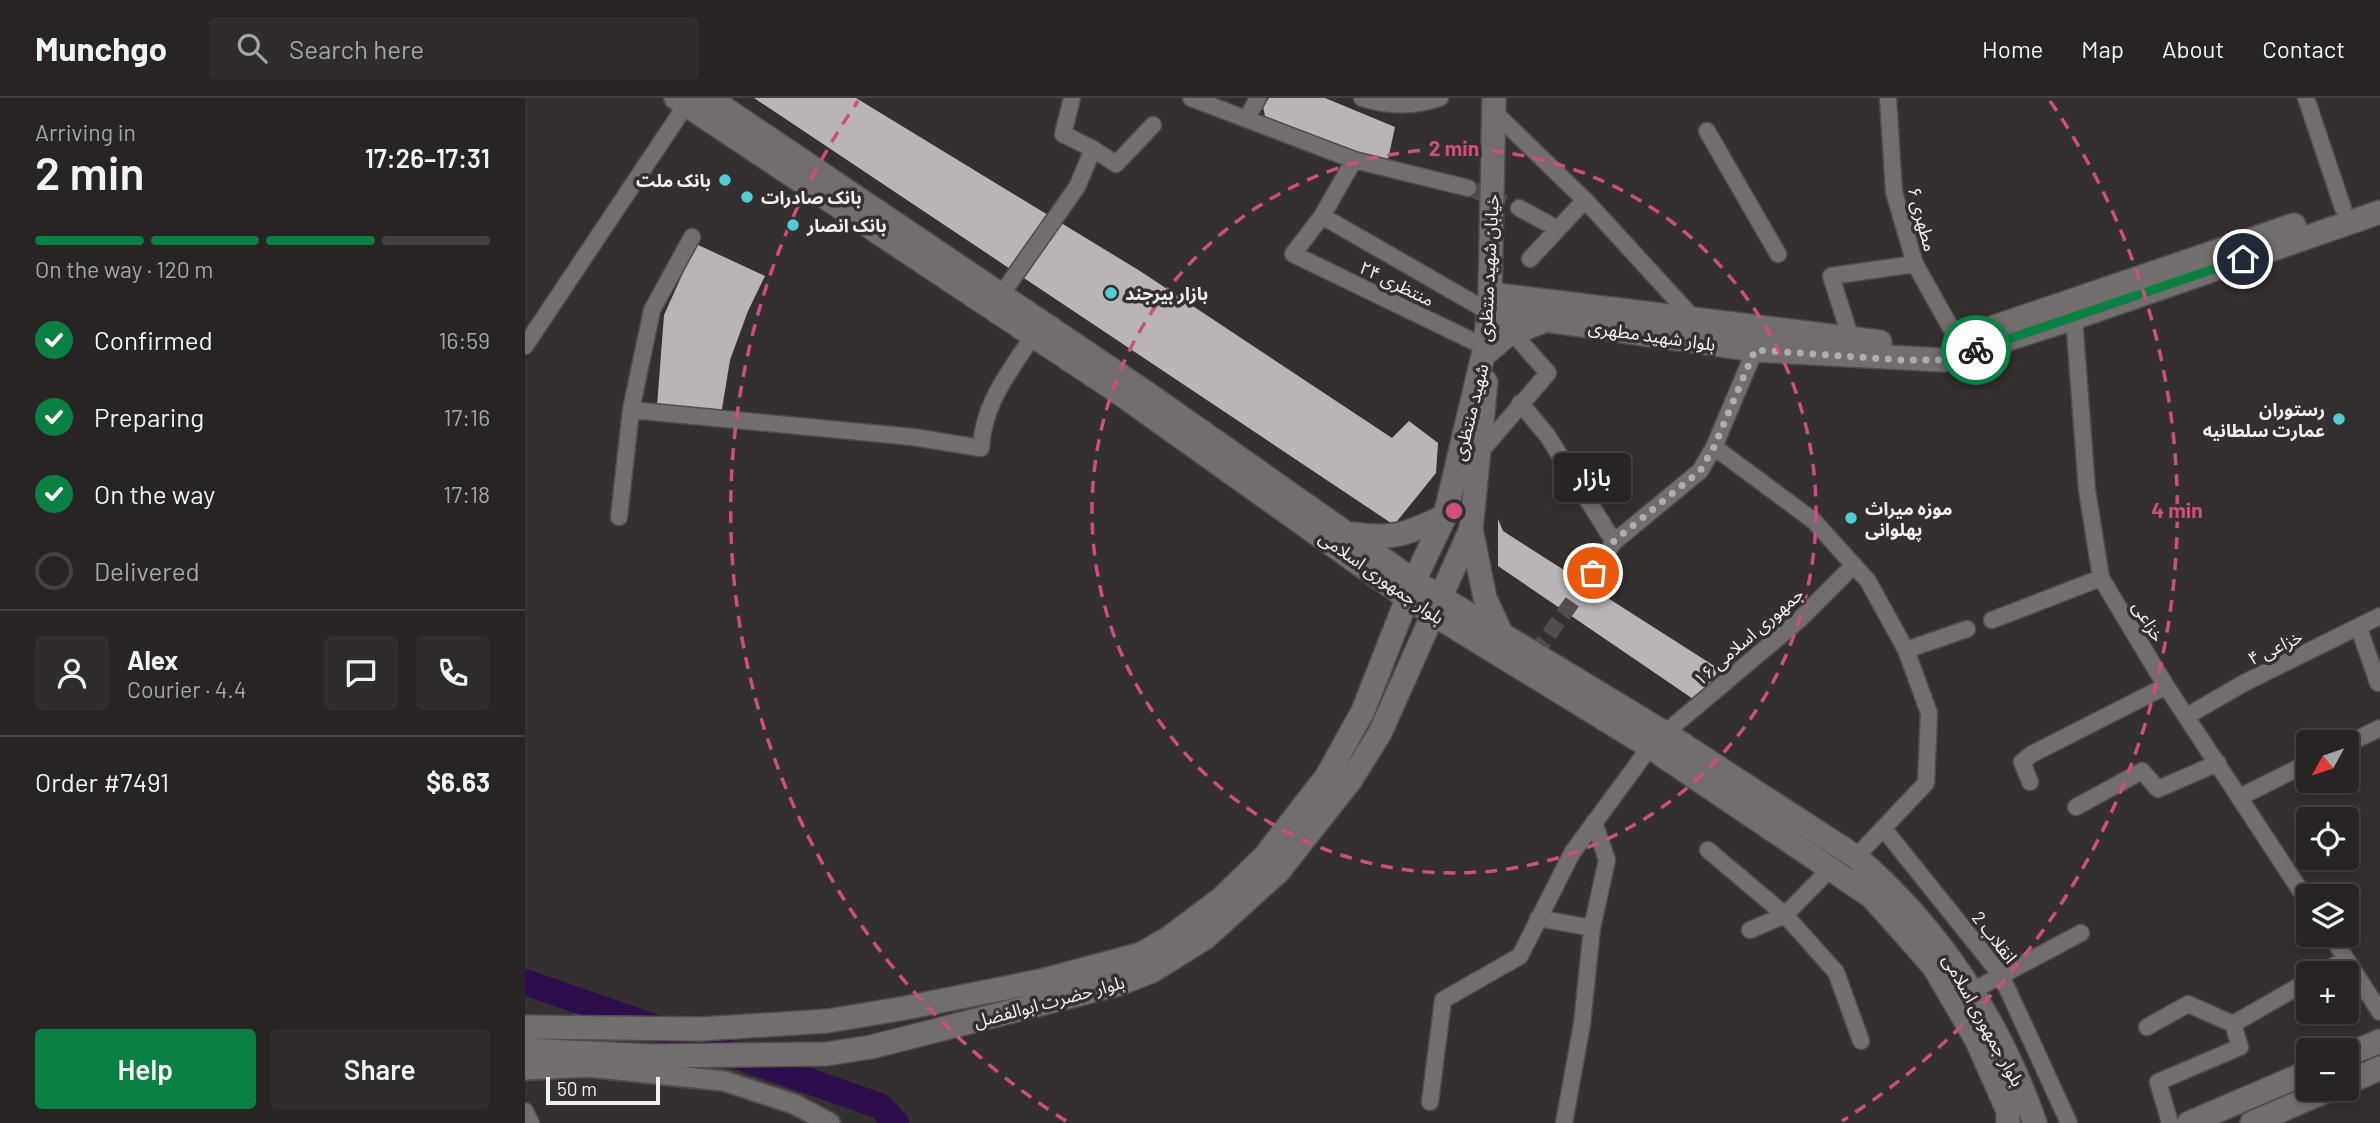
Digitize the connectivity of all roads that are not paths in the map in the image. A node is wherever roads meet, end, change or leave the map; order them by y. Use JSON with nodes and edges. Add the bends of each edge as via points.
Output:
{"nodes":[{"id":1,"x":709,"y":98,"type":"edge"},
{"id":2,"x":1072,"y":98,"type":"edge"},
{"id":3,"x":1191,"y":98,"type":"edge"},
{"id":4,"x":1258,"y":98,"type":"edge"},
{"id":5,"x":1362,"y":98,"type":"edge"},
{"id":6,"x":1440,"y":98,"type":"edge"},
{"id":7,"x":1888,"y":98,"type":"edge"},
{"id":8,"x":2306,"y":98,"type":"edge"},
{"id":9,"x":681,"y":102,"type":"edge"},
{"id":10,"x":1494,"y":105,"type":"edge"},
{"id":11,"x":1247,"y":118,"type":"junction"},
{"id":12,"x":1153,"y":125,"type":"dead end"},
{"id":13,"x":1707,"y":131,"type":"dead end"},
{"id":14,"x":1093,"y":149,"type":"junction"},
{"id":15,"x":1354,"y":160,"type":"junction"},
{"id":16,"x":1468,"y":188,"type":"tunnel mouth"},
{"id":17,"x":2380,"y":195,"type":"edge"},
{"id":18,"x":1584,"y":200,"type":"junction"},
{"id":19,"x":1519,"y":208,"type":"tunnel mouth"},
{"id":20,"x":2343,"y":208,"type":"junction"},
{"id":21,"x":2380,"y":212,"type":"edge"},
{"id":22,"x":1322,"y":216,"type":"junction"},
{"id":23,"x":1558,"y":229,"type":"junction"},
{"id":24,"x":692,"y":237,"type":"dead end"},
{"id":25,"x":1778,"y":254,"type":"dead end"},
{"id":26,"x":1530,"y":259,"type":"dead end"},
{"id":27,"x":1915,"y":264,"type":"junction"},
{"id":28,"x":1001,"y":295,"type":"junction"},
{"id":29,"x":1489,"y":303,"type":"junction"},
{"id":30,"x":2074,"y":318,"type":"junction"},
{"id":31,"x":1548,"y":320,"type":"junction"},
{"id":32,"x":1695,"y":320,"type":"junction"},
{"id":33,"x":1513,"y":333,"type":"junction"},
{"id":34,"x":1033,"y":336,"type":"junction"},
{"id":35,"x":1851,"y":339,"type":"junction"},
{"id":36,"x":1957,"y":339,"type":"junction"},
{"id":37,"x":525,"y":346,"type":"edge"},
{"id":38,"x":1755,"y":350,"type":"junction"},
{"id":39,"x":1484,"y":351,"type":"junction"},
{"id":40,"x":1520,"y":403,"type":"junction"},
{"id":41,"x":631,"y":410,"type":"junction"},
{"id":42,"x":1714,"y":447,"type":"junction"},
{"id":43,"x":1481,"y":451,"type":"junction"},
{"id":44,"x":1444,"y":516,"type":"junction"},
{"id":45,"x":619,"y":517,"type":"dead end"},
{"id":46,"x":1471,"y":529,"type":"junction"},
{"id":47,"x":1350,"y":533,"type":"junction"},
{"id":48,"x":1614,"y":541,"type":"junction"},
{"id":49,"x":1854,"y":565,"type":"junction"},
{"id":50,"x":1593,"y":573,"type":"tunnel mouth"},
{"id":51,"x":2101,"y":578,"type":"junction"},
{"id":52,"x":1411,"y":589,"type":"junction"},
{"id":53,"x":1435,"y":605,"type":"junction"},
{"id":54,"x":2380,"y":616,"type":"edge"},
{"id":55,"x":1992,"y":620,"type":"dead end"},
{"id":56,"x":2358,"y":628,"type":"junction"},
{"id":57,"x":1966,"y":629,"type":"dead end"},
{"id":58,"x":1500,"y":631,"type":"junction"},
{"id":59,"x":1906,"y":650,"type":"junction"},
{"id":60,"x":2379,"y":685,"type":"edge"},
{"id":61,"x":2166,"y":686,"type":"junction"},
{"id":62,"x":2187,"y":716,"type":"junction"},
{"id":63,"x":2380,"y":728,"type":"edge"},
{"id":64,"x":2359,"y":738,"type":"edge"},
{"id":65,"x":1657,"y":740,"type":"junction"},
{"id":66,"x":2218,"y":763,"type":"junction"},
{"id":67,"x":2296,"y":769,"type":"edge"},
{"id":68,"x":2030,"y":782,"type":"dead end"},
{"id":69,"x":2240,"y":797,"type":"junction"},
{"id":70,"x":2076,"y":807,"type":"dead end"},
{"id":71,"x":1594,"y":822,"type":"junction"},
{"id":72,"x":1883,"y":828,"type":"junction"},
{"id":73,"x":1708,"y":850,"type":"dead end"},
{"id":74,"x":1856,"y":857,"type":"junction"},
{"id":75,"x":1832,"y":867,"type":"junction"},
{"id":76,"x":2296,"y":884,"type":"edge"},
{"id":77,"x":1785,"y":915,"type":"junction"},
{"id":78,"x":1538,"y":918,"type":"junction"},
{"id":79,"x":1592,"y":928,"type":"junction"},
{"id":80,"x":1750,"y":930,"type":"dead end"},
{"id":81,"x":2081,"y":933,"type":"dead end"},
{"id":82,"x":2338,"y":947,"type":"edge"},
{"id":83,"x":2346,"y":959,"type":"junction"},
{"id":84,"x":2342,"y":961,"type":"edge"},
{"id":85,"x":2001,"y":975,"type":"junction"},
{"id":86,"x":2296,"y":988,"type":"edge"},
{"id":87,"x":1972,"y":991,"type":"junction"},
{"id":88,"x":2380,"y":1012,"type":"edge"},
{"id":89,"x":2233,"y":1024,"type":"junction"},
{"id":90,"x":525,"y":1027,"type":"edge"},
{"id":91,"x":2147,"y":1027,"type":"dead end"},
{"id":92,"x":1861,"y":1041,"type":"dead end"},
{"id":93,"x":2380,"y":1041,"type":"edge"},
{"id":94,"x":525,"y":1050,"type":"edge"},
{"id":95,"x":2359,"y":1050,"type":"edge"},
{"id":96,"x":2380,"y":1068,"type":"edge"},
{"id":97,"x":525,"y":1070,"type":"edge"},
{"id":98,"x":2296,"y":1077,"type":"edge"},
{"id":99,"x":2359,"y":1078,"type":"edge"},
{"id":100,"x":2303,"y":1101,"type":"edge"},
{"id":101,"x":1430,"y":1102,"type":"dead end"},
{"id":102,"x":525,"y":1111,"type":"edge"},
{"id":103,"x":531,"y":1123,"type":"edge"},
{"id":104,"x":830,"y":1123,"type":"edge"},
{"id":105,"x":1564,"y":1123,"type":"edge"},
{"id":106,"x":2008,"y":1123,"type":"edge"},
{"id":107,"x":2035,"y":1123,"type":"edge"},
{"id":108,"x":2069,"y":1123,"type":"edge"},
{"id":109,"x":2170,"y":1123,"type":"edge"},
{"id":110,"x":2189,"y":1123,"type":"edge"},
{"id":111,"x":2252,"y":1123,"type":"edge"}],
"edges":[{"from":1,"to":28,"type":"main road","name":"بلوار جمهوری اسلامی"},
{"from":2,"to":14,"type":"street","via":[[1063,134]]},
{"from":3,"to":11,"type":"street"},
{"from":4,"to":11,"type":"street"},
{"from":5,"to":6,"type":"street","via":[[1384,105],[1408,105]]},
{"from":7,"to":27,"type":"street","name":"مطهری ۶","via":[[1894,192]]},
{"from":8,"to":20,"type":"street"},
{"from":9,"to":34,"type":"main road","name":"بلوار جمهوری اسلامی"},
{"from":9,"to":37,"type":"street","via":[[621,203]]},
{"from":10,"to":18,"type":"street"},
{"from":10,"to":29,"type":"main road","name":"خیابان شهید منتظری"},
{"from":11,"to":15,"type":"street"},
{"from":12,"to":14,"type":"street","via":[[1116,164]]},
{"from":13,"to":25,"type":"street"},
{"from":14,"to":28,"type":"street","via":[[1077,187]]},
{"from":15,"to":16,"type":"street"},
{"from":15,"to":22,"type":"street"},
{"from":17,"to":20,"type":"main road","name":"بلوار شهید مطهری"},
{"from":18,"to":23,"type":"street"},
{"from":18,"to":32,"type":"street"},
{"from":19,"to":23,"type":"street"},
{"from":20,"to":36,"type":"main road","name":"بلوار شهید مطهری"},
{"from":21,"to":30,"type":"main road","name":"بلوار شهید مطهری"},
{"from":22,"to":29,"type":"street"},
{"from":22,"to":39,"type":"street","name":"منتظری ۲۴","via":[[1293,254]]},
{"from":23,"to":26,"type":"street"},
{"from":24,"to":41,"type":"street","via":[[652,310]]},
{"from":27,"to":35,"type":"street","via":[[1831,276]]},
{"from":27,"to":36,"type":"street","name":"مطهری ۶"},
{"from":28,"to":47,"type":"main road","name":"بلوار جمهوری اسلامی"},
{"from":29,"to":31,"type":"main road","name":"بلوار شهید مطهری"},
{"from":29,"to":32,"type":"main road","name":"بلوار شهید مطهری"},
{"from":29,"to":39,"type":"main road","name":"خیابان شهید منتظری"},
{"from":30,"to":38,"type":"main road","name":"بلوار شهید مطهری","via":[[1943,360]]},
{"from":30,"to":51,"type":"street","name":"خزاعی","via":[[2087,490]]},
{"from":31,"to":33,"type":"main road"},
{"from":31,"to":38,"type":"main road","name":"بلوار شهید مطهری"},
{"from":32,"to":35,"type":"main road","name":"بلوار شهید مطهری"},
{"from":33,"to":39,"type":"main road"},
{"from":33,"to":40,"type":"street","via":[[1548,373]]},
{"from":34,"to":41,"type":"street","via":[[985,414],[981,449]]},
{"from":34,"to":52,"type":"main road","name":"بلوار جمهوری اسلامی"},
{"from":35,"to":36,"type":"main road","name":"بلوار شهید مطهری","via":[[1940,344]]},
{"from":38,"to":42,"type":"street"},
{"from":39,"to":43,"type":"main road","name":"شهید منتظری","via":[[1487,392]]},
{"from":39,"to":44,"type":"main road","name":"شهید منتظری"},
{"from":40,"to":43,"type":"street"},
{"from":40,"to":48,"type":"street","via":[[1547,436]]},
{"from":41,"to":45,"type":"street"},
{"from":42,"to":48,"type":"street","via":[[1700,471]]},
{"from":42,"to":49,"type":"street","via":[[1814,521]]},
{"from":43,"to":46,"type":"main road","name":"شهید منتظری"},
{"from":44,"to":47,"type":"main road","via":[[1403,536]]},
{"from":44,"to":52,"type":"main road","name":"شهید منتظری"},
{"from":46,"to":53,"type":"main road","name":"شهید منتظری"},
{"from":46,"to":58,"type":"main road","via":[[1485,598]]},
{"from":47,"to":52,"type":"main road","name":"بلوار جمهوری اسلامی"},
{"from":48,"to":50,"type":"street"},
{"from":49,"to":59,"type":"street","via":[[1868,581]]},
{"from":49,"to":65,"type":"street","name":"جمهوری اسلامی ۱۶","via":[[1799,620]]},
{"from":51,"to":55,"type":"street"},
{"from":51,"to":61,"type":"street","name":"خزاعی"},
{"from":52,"to":53,"type":"main road","name":"بلوار جمهوری اسلامی"},
{"from":52,"to":90,"type":"main road","name":"بلوار حضرت ابوالفضل","via":[[1363,710],[1327,776],[1265,856],[1221,899],[1141,954],[1040,981],[828,1021],[701,1030]]},
{"from":53,"to":58,"type":"main road","name":"بلوار جمهوری اسلامی"},
{"from":53,"to":65,"type":"main road","name":"بلوار جمهوری اسلامی"},
{"from":53,"to":94,"type":"main road","name":"بلوار حضرت ابوالفضل","via":[[1380,733],[1301,846],[1232,916],[1152,971],[1119,984],[871,1047],[826,1054],[649,1056]]},
{"from":54,"to":56,"type":"street","name":"خزاعی ۴"},
{"from":56,"to":60,"type":"street"},
{"from":56,"to":62,"type":"street","name":"خزاعی ۴"},
{"from":57,"to":59,"type":"street"},
{"from":58,"to":65,"type":"main road","name":"بلوار جمهوری اسلامی"},
{"from":59,"to":72,"type":"street","via":[[1929,713],[1926,783]]},
{"from":61,"to":62,"type":"street","name":"خزاعی"},
{"from":61,"to":68,"type":"street","via":[[2032,754],[2022,762]]},
{"from":62,"to":66,"type":"street","name":"خزاعی"},
{"from":63,"to":64,"type":"street"},
{"from":65,"to":71,"type":"street","name":"جمهوری اسلامی ۱۶"},
{"from":65,"to":74,"type":"main road","name":"بلوار جمهوری اسلامی"},
{"from":65,"to":75,"type":"main road","name":"بلوار جمهوری اسلامی"},
{"from":66,"to":69,"type":"street","name":"خزاعی"},
{"from":66,"to":70,"type":"street","via":[[2158,789],[2142,771]]},
{"from":67,"to":69,"type":"street"},
{"from":69,"to":76,"type":"street","name":"خزاعی"},
{"from":71,"to":78,"type":"street","name":"جمهوری اسلامی ۱۶"},
{"from":71,"to":79,"type":"street","via":[[1607,860]]},
{"from":72,"to":74,"type":"street"},
{"from":72,"to":85,"type":"street","name":"انقلاب 2"},
{"from":73,"to":77,"type":"street"},
{"from":74,"to":87,"type":"main road","name":"بلوار جمهوری اسلامی","via":[[1884,881],[1947,952]]},
{"from":75,"to":77,"type":"street"},
{"from":75,"to":106,"type":"main road","name":"بلوار جمهوری اسلامی","via":[[1872,897],[1934,967],[1977,1041],[2008,1111]]},
{"from":77,"to":80,"type":"street"},
{"from":77,"to":92,"type":"street","via":[[1836,972]]},
{"from":78,"to":79,"type":"street"},
{"from":78,"to":101,"type":"street","name":"جمهوری اسلامی ۱۶","via":[[1520,956],[1443,1000]]},
{"from":79,"to":105,"type":"street","via":[[1582,1024]]},
{"from":81,"to":85,"type":"street"},
{"from":82,"to":83,"type":"street"},
{"from":83,"to":84,"type":"street"},
{"from":83,"to":88,"type":"street"},
{"from":85,"to":87,"type":"street"},
{"from":85,"to":108,"type":"street","name":"انقلاب 2"},
{"from":86,"to":89,"type":"street"},
{"from":87,"to":107,"type":"main road","name":"بلوار جمهوری اسلامی","via":[[2025,1093]]},
{"from":89,"to":91,"type":"street","via":[[2189,1004]]},
{"from":89,"to":109,"type":"street","via":[[2240,1047],[2158,1082]]},
{"from":93,"to":95,"type":"main road"},
{"from":96,"to":99,"type":"main road"},
{"from":97,"to":104,"type":"street","via":[[589,1067],[724,1081],[794,1104]]},
{"from":98,"to":110,"type":"main road"},
{"from":100,"to":111,"type":"main road"},
{"from":102,"to":103,"type":"street"}]}
